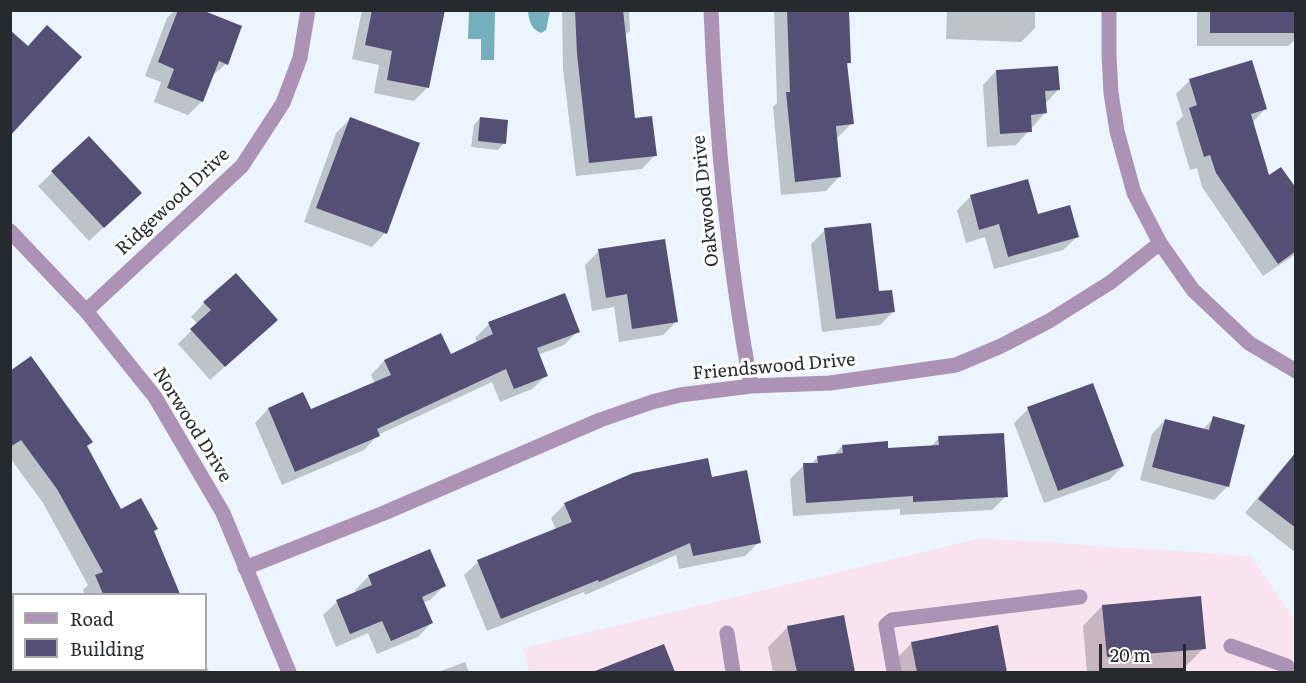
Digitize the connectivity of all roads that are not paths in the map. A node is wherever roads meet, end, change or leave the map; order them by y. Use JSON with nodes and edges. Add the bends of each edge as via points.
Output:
{"nodes":[{"id":1,"x":308,"y":10,"type":"edge"},
{"id":2,"x":711,"y":10,"type":"edge"},
{"id":3,"x":1109,"y":10,"type":"edge"},
{"id":4,"x":10,"y":231,"type":"edge"},
{"id":5,"x":1160,"y":243,"type":"junction"},
{"id":6,"x":86,"y":310,"type":"junction"},
{"id":7,"x":1296,"y":371,"type":"edge"},
{"id":8,"x":751,"y":386,"type":"junction"},
{"id":9,"x":245,"y":568,"type":"junction"},
{"id":10,"x":1080,"y":597,"type":"dead end"},
{"id":11,"x":727,"y":633,"type":"dead end"},
{"id":12,"x":1231,"y":646,"type":"dead end"},
{"id":13,"x":289,"y":672,"type":"edge"},
{"id":14,"x":733,"y":672,"type":"edge"},
{"id":15,"x":894,"y":672,"type":"edge"},
{"id":16,"x":1289,"y":672,"type":"edge"}],
"edges":[{"from":1,"to":6,"type":"street","name":"Ridgewood Drive","via":[[300,58],[282,103],[242,166]]},
{"from":2,"to":8,"type":"street","name":"Oakwood Drive","via":[[714,81],[736,303]]},
{"from":3,"to":5,"type":"street","via":[[1111,93],[1117,131],[1134,193]]},
{"from":4,"to":6,"type":"street","name":"Norwood Drive"},
{"from":5,"to":7,"type":"street","via":[[1193,290],[1249,343]]},
{"from":5,"to":8,"type":"street","name":"Friendswood Drive","via":[[1112,282],[1049,321],[956,365],[830,383]]},
{"from":6,"to":9,"type":"street","name":"Norwood Drive","via":[[172,423],[223,513]]},
{"from":8,"to":9,"type":"street","name":"Friendswood Drive","via":[[680,395],[600,420]]},
{"from":9,"to":13,"type":"street","name":"Norwood Drive"},
{"from":10,"to":15,"type":"street","via":[[892,620],[886,626]]},
{"from":11,"to":14,"type":"street"},
{"from":12,"to":16,"type":"street","via":[[1287,666]]}]}
